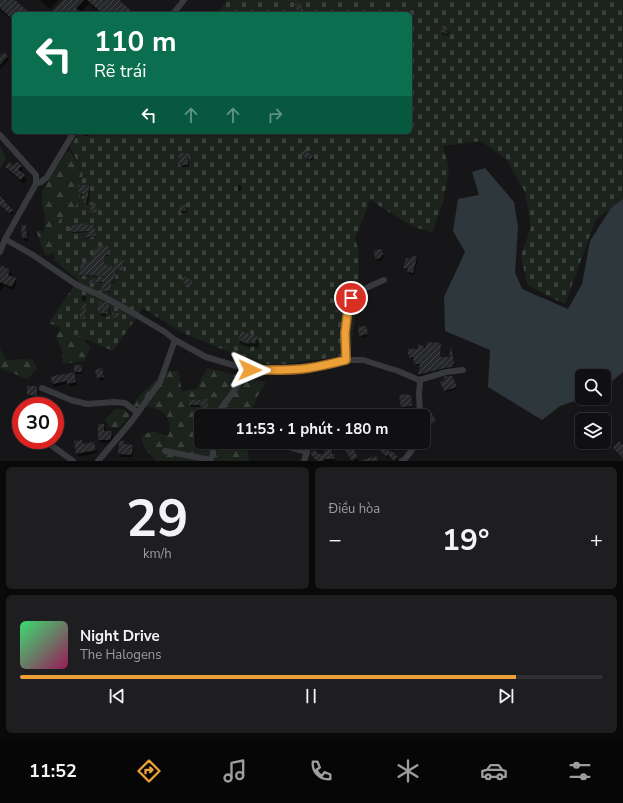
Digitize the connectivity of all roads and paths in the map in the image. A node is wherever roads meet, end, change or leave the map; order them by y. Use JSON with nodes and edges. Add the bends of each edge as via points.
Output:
{"nodes":[{"id":1,"x":184,"y":0,"type":"edge"},
{"id":2,"x":175,"y":12,"type":"edge"},
{"id":3,"x":73,"y":134,"type":"edge"},
{"id":4,"x":0,"y":135,"type":"edge"},
{"id":5,"x":36,"y":184,"type":"junction"},
{"id":6,"x":5,"y":239,"type":"junction"},
{"id":7,"x":0,"y":252,"type":"edge"},
{"id":8,"x":384,"y":280,"type":"dead end"},
{"id":9,"x":175,"y":340,"type":"junction"},
{"id":10,"x":346,"y":360,"type":"junction"},
{"id":11,"x":243,"y":369,"type":"junction"},
{"id":12,"x":463,"y":370,"type":"dead end"},
{"id":13,"x":419,"y":380,"type":"junction"},
{"id":14,"x":42,"y":388,"type":"dead end"},
{"id":15,"x":220,"y":409,"type":"edge"},
{"id":16,"x":419,"y":409,"type":"edge"},
{"id":17,"x":138,"y":413,"type":"junction"},
{"id":18,"x":56,"y":449,"type":"edge"},
{"id":19,"x":213,"y":449,"type":"edge"},
{"id":20,"x":296,"y":449,"type":"edge"},
{"id":21,"x":413,"y":449,"type":"edge"},
{"id":22,"x":165,"y":451,"type":"dead end"},
{"id":23,"x":73,"y":461,"type":"edge"},
{"id":24,"x":98,"y":461,"type":"edge"},
{"id":25,"x":210,"y":461,"type":"edge"},
{"id":26,"x":304,"y":461,"type":"edge"},
{"id":27,"x":402,"y":461,"type":"edge"}],
"edges":[{"from":1,"to":2,"type":"street"},
{"from":3,"to":5,"type":"street","via":[[47,177]]},
{"from":4,"to":5,"type":"street","via":[[36,175]]},
{"from":5,"to":6,"type":"street"},
{"from":6,"to":7,"type":"street"},
{"from":6,"to":9,"type":"street","via":[[76,285],[104,296]]},
{"from":8,"to":10,"type":"street","via":[[349,300],[345,333]]},
{"from":9,"to":11,"type":"street","via":[[206,357]]},
{"from":9,"to":17,"type":"street","via":[[160,382]]},
{"from":10,"to":11,"type":"street","via":[[308,368]]},
{"from":10,"to":13,"type":"street","via":[[363,360]]},
{"from":11,"to":15,"type":"street","via":[[238,385]]},
{"from":12,"to":13,"type":"street"},
{"from":13,"to":16,"type":"street"},
{"from":14,"to":17,"type":"street","via":[[87,404],[125,403]]},
{"from":17,"to":24,"type":"street"},
{"from":18,"to":23,"type":"street"},
{"from":19,"to":25,"type":"street"},
{"from":20,"to":26,"type":"street","via":[[307,452]]},
{"from":21,"to":27,"type":"street"},
{"from":22,"to":25,"type":"street"}]}
